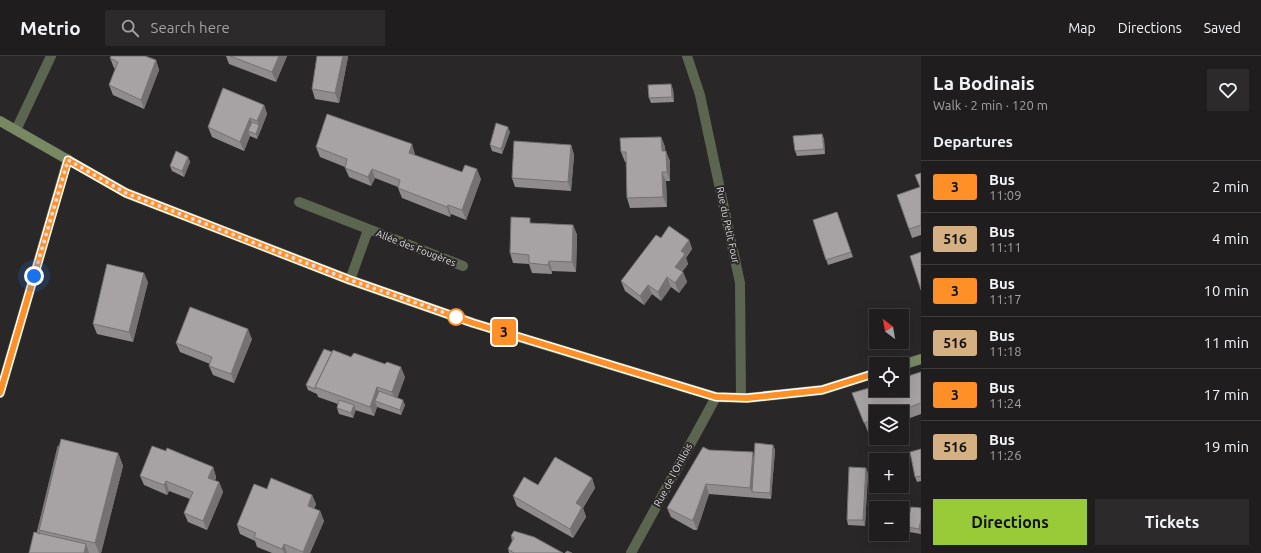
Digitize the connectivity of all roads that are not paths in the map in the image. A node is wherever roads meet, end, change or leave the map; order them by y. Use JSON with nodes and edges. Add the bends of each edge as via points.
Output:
{"nodes":[{"id":1,"x":51,"y":56,"type":"edge"},
{"id":2,"x":687,"y":56,"type":"edge"},
{"id":3,"x":0,"y":121,"type":"edge"},
{"id":4,"x":16,"y":130,"type":"junction"},
{"id":5,"x":68,"y":160,"type":"junction"},
{"id":6,"x":299,"y":202,"type":"dead end"},
{"id":7,"x":368,"y":230,"type":"junction"},
{"id":8,"x":463,"y":266,"type":"dead end"},
{"id":9,"x":350,"y":280,"type":"junction"},
{"id":10,"x":921,"y":359,"type":"edge"},
{"id":11,"x":909,"y":363,"type":"edge"},
{"id":12,"x":869,"y":375,"type":"edge"},
{"id":13,"x":0,"y":393,"type":"edge"},
{"id":14,"x":716,"y":397,"type":"junction"},
{"id":15,"x":741,"y":398,"type":"junction"},
{"id":16,"x":631,"y":553,"type":"edge"}],
"edges":[{"from":1,"to":4,"type":"street"},
{"from":2,"to":15,"type":"street","name":"Rue du Petit Four","via":[[700,95],[740,282]]},
{"from":3,"to":4,"type":"main road"},
{"from":4,"to":5,"type":"main road"},
{"from":5,"to":9,"type":"main road","via":[[126,193]]},
{"from":5,"to":13,"type":"street"},
{"from":6,"to":7,"type":"street","name":"Allée des Fougères"},
{"from":7,"to":8,"type":"street","name":"Allée des Fougères"},
{"from":7,"to":9,"type":"street","name":"Allée des Fougères"},
{"from":9,"to":14,"type":"main road","via":[[473,323]]},
{"from":10,"to":11,"type":"main road"},
{"from":12,"to":15,"type":"main road","via":[[822,390]]},
{"from":14,"to":15,"type":"main road"},
{"from":14,"to":16,"type":"street","name":"Rue de l'Orillois"}]}
